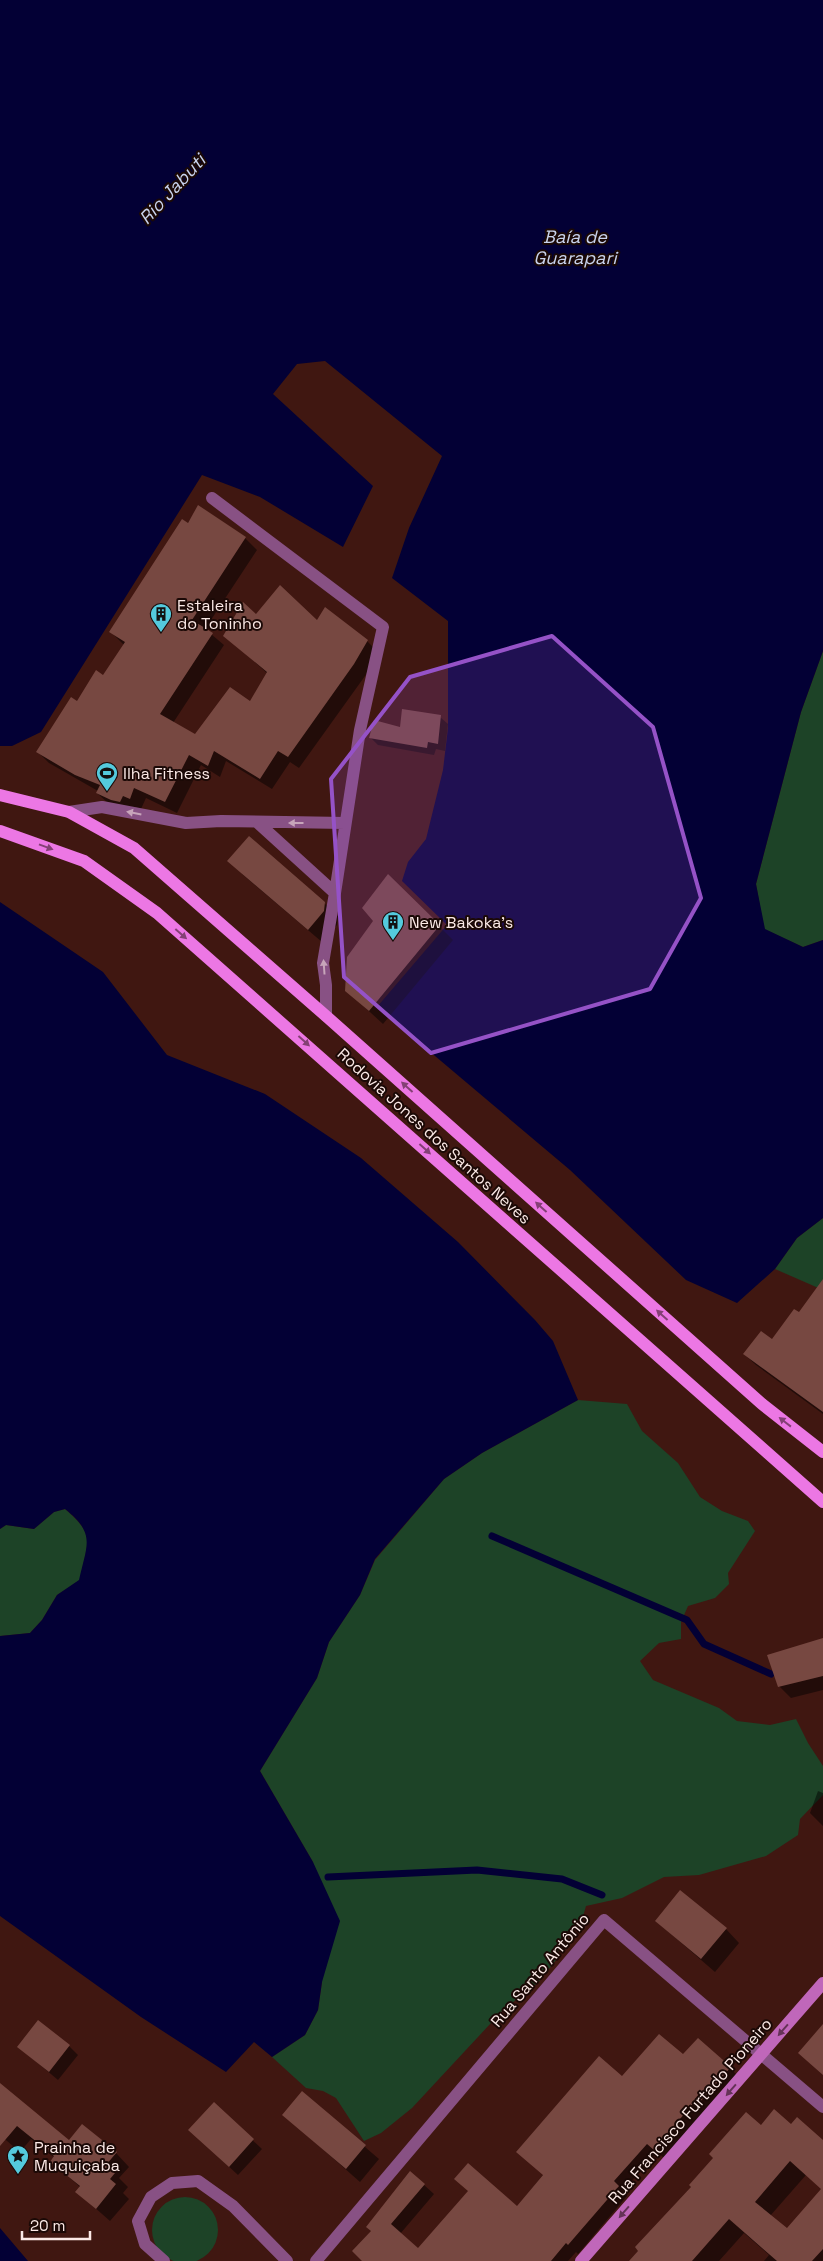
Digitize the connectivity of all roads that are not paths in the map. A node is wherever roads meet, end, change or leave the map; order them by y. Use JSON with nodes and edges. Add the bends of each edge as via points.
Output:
{"nodes":[{"id":1,"x":212,"y":498,"type":"dead end"},
{"id":2,"x":0,"y":795,"type":"edge"},
{"id":3,"x":69,"y":812,"type":"junction"},
{"id":4,"x":258,"y":823,"type":"junction"},
{"id":5,"x":344,"y":823,"type":"junction"},
{"id":6,"x":0,"y":831,"type":"edge"},
{"id":7,"x":335,"y":893,"type":"junction"},
{"id":8,"x":326,"y":1016,"type":"junction"},
{"id":9,"x":823,"y":1452,"type":"edge"},
{"id":10,"x":823,"y":1502,"type":"edge"},
{"id":11,"x":823,"y":1983,"type":"edge"},
{"id":12,"x":763,"y":2053,"type":"junction"},
{"id":13,"x":823,"y":2107,"type":"edge"},
{"id":14,"x":164,"y":2261,"type":"edge"},
{"id":15,"x":287,"y":2261,"type":"edge"},
{"id":16,"x":316,"y":2261,"type":"edge"},
{"id":17,"x":581,"y":2261,"type":"edge"}],
"edges":[{"from":1,"to":5,"type":"street","via":[[383,627]]},
{"from":2,"to":3,"type":"main road","name":"Rodovia Jones dos Santos Neves"},
{"from":4,"to":3,"type":"street","one_way":true,"via":[[186,823],[102,807]]},
{"from":3,"to":8,"type":"main road","name":"Rodovia Jones dos Santos Neves","via":[[134,848]]},
{"from":5,"to":4,"type":"street","one_way":true},
{"from":4,"to":7,"type":"street"},
{"from":5,"to":7,"type":"street"},
{"from":6,"to":10,"type":"main road","name":"Rodovia Jones dos Santos Neves","one_way":true,"via":[[84,861],[157,913]]},
{"from":8,"to":7,"type":"street","one_way":true,"via":[[323,962]]},
{"from":9,"to":8,"type":"main road","name":"Rodovia Jones dos Santos Neves","one_way":true,"via":[[762,1404]]},
{"from":11,"to":12,"type":"street","name":"Rua Francisco Furtado Pioneiro","one_way":true},
{"from":12,"to":13,"type":"street","name":"Rua Santo Antônio"},
{"from":12,"to":16,"type":"street","name":"Rua Santo Antônio","via":[[604,1920]]},
{"from":12,"to":17,"type":"street","name":"Rua Francisco Furtado Pioneiro","one_way":true},
{"from":14,"to":15,"type":"street","via":[[144,2244],[138,2221],[152,2197],[172,2183],[198,2181],[233,2206]]}]}
